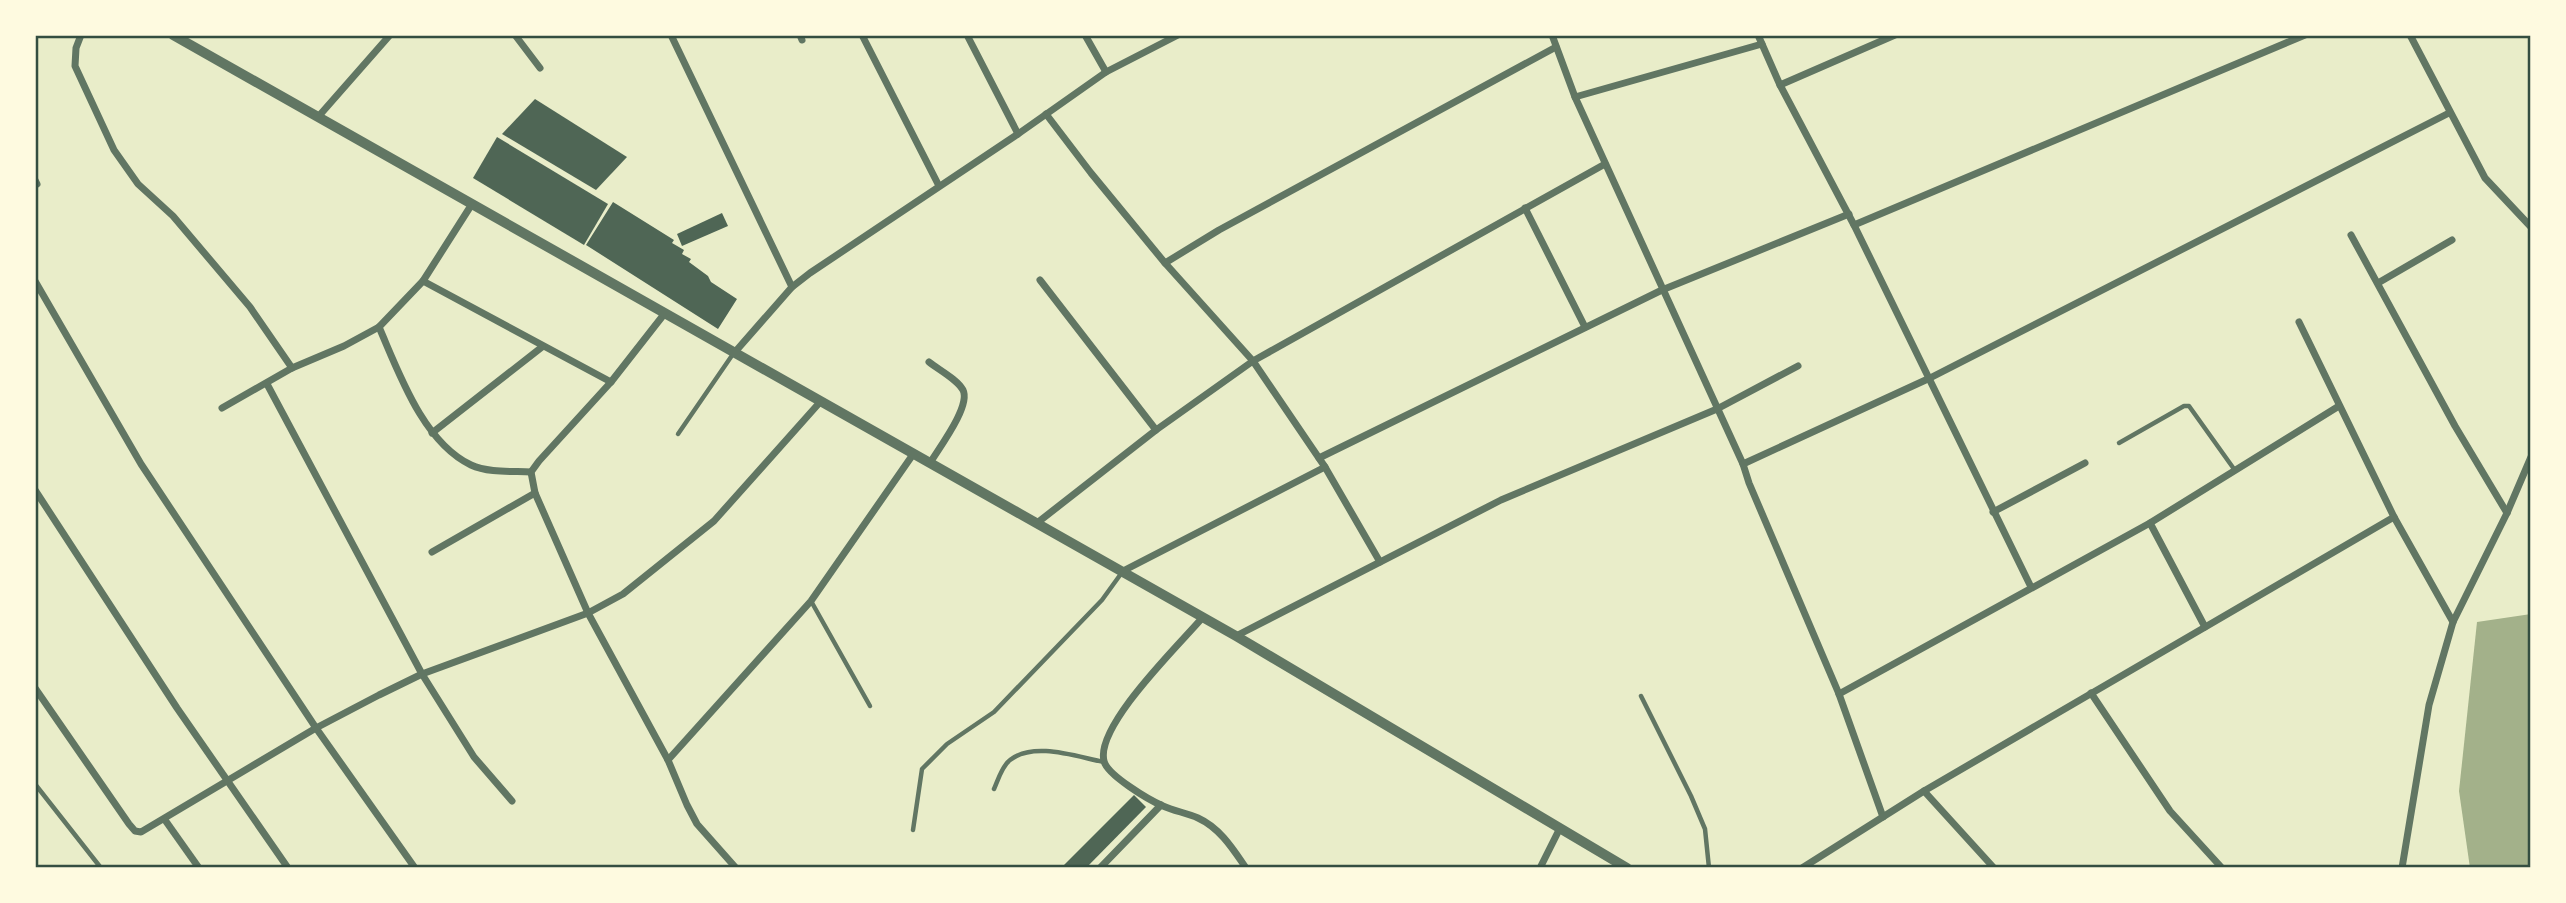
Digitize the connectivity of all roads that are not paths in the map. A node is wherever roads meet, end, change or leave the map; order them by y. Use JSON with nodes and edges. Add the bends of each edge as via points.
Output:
{"nodes":[{"id":1,"x":81,"y":35,"type":"edge"},
{"id":2,"x":173,"y":35,"type":"edge"},
{"id":3,"x":390,"y":35,"type":"edge"},
{"id":4,"x":515,"y":35,"type":"edge"},
{"id":5,"x":671,"y":35,"type":"edge"},
{"id":6,"x":862,"y":35,"type":"edge"},
{"id":7,"x":967,"y":35,"type":"edge"},
{"id":8,"x":1085,"y":35,"type":"edge"},
{"id":9,"x":1178,"y":35,"type":"edge"},
{"id":10,"x":1552,"y":35,"type":"edge"},
{"id":11,"x":1758,"y":35,"type":"edge"},
{"id":12,"x":1895,"y":35,"type":"edge"},
{"id":13,"x":2305,"y":35,"type":"edge"},
{"id":14,"x":2410,"y":35,"type":"edge"},
{"id":15,"x":1762,"y":44,"type":"junction"},
{"id":16,"x":1556,"y":47,"type":"junction"},
{"id":17,"x":540,"y":68,"type":"dead end"},
{"id":18,"x":1106,"y":72,"type":"junction"},
{"id":19,"x":1780,"y":85,"type":"junction"},
{"id":20,"x":1575,"y":97,"type":"junction"},
{"id":21,"x":2449,"y":113,"type":"junction"},
{"id":22,"x":1046,"y":114,"type":"junction"},
{"id":23,"x":318,"y":117,"type":"junction"},
{"id":24,"x":1018,"y":134,"type":"junction"},
{"id":25,"x":1605,"y":164,"type":"junction"},
{"id":26,"x":939,"y":186,"type":"junction"},
{"id":27,"x":472,"y":204,"type":"junction"},
{"id":28,"x":1525,"y":208,"type":"junction"},
{"id":29,"x":1849,"y":214,"type":"junction"},
{"id":30,"x":1854,"y":225,"type":"junction"},
{"id":31,"x":2531,"y":227,"type":"edge"},
{"id":32,"x":2351,"y":235,"type":"dead end"},
{"id":33,"x":2452,"y":240,"type":"dead end"},
{"id":34,"x":1165,"y":263,"type":"junction"},
{"id":35,"x":1040,"y":280,"type":"dead end"},
{"id":36,"x":35,"y":281,"type":"edge"},
{"id":37,"x":424,"y":281,"type":"junction"},
{"id":38,"x":2378,"y":283,"type":"junction"},
{"id":39,"x":792,"y":287,"type":"junction"},
{"id":40,"x":1662,"y":290,"type":"junction"},
{"id":41,"x":665,"y":313,"type":"junction"},
{"id":42,"x":2299,"y":322,"type":"dead end"},
{"id":43,"x":379,"y":327,"type":"junction"},
{"id":44,"x":1585,"y":327,"type":"junction"},
{"id":45,"x":542,"y":347,"type":"junction"},
{"id":46,"x":735,"y":352,"type":"junction"},
{"id":47,"x":1253,"y":361,"type":"junction"},
{"id":48,"x":929,"y":362,"type":"dead end"},
{"id":49,"x":1798,"y":366,"type":"dead end"},
{"id":50,"x":292,"y":368,"type":"junction"},
{"id":51,"x":1930,"y":378,"type":"junction"},
{"id":52,"x":611,"y":382,"type":"junction"},
{"id":53,"x":267,"y":384,"type":"junction"},
{"id":54,"x":821,"y":401,"type":"junction"},
{"id":55,"x":2339,"y":406,"type":"junction"},
{"id":56,"x":222,"y":408,"type":"dead end"},
{"id":57,"x":1717,"y":409,"type":"junction"},
{"id":58,"x":1156,"y":430,"type":"junction"},
{"id":59,"x":432,"y":433,"type":"junction"},
{"id":60,"x":678,"y":434,"type":"dead end"},
{"id":61,"x":2119,"y":443,"type":"dead end"},
{"id":62,"x":914,"y":453,"type":"junction"},
{"id":63,"x":2531,"y":457,"type":"edge"},
{"id":64,"x":1319,"y":458,"type":"junction"},
{"id":65,"x":930,"y":463,"type":"junction"},
{"id":66,"x":2085,"y":463,"type":"dead end"},
{"id":67,"x":1743,"y":464,"type":"junction"},
{"id":68,"x":1325,"y":467,"type":"junction"},
{"id":69,"x":2234,"y":469,"type":"junction"},
{"id":70,"x":531,"y":472,"type":"junction"},
{"id":71,"x":35,"y":490,"type":"edge"},
{"id":72,"x":535,"y":493,"type":"junction"},
{"id":73,"x":1993,"y":512,"type":"junction"},
{"id":74,"x":2508,"y":513,"type":"junction"},
{"id":75,"x":2394,"y":517,"type":"junction"},
{"id":76,"x":1037,"y":523,"type":"junction"},
{"id":77,"x":2150,"y":523,"type":"junction"},
{"id":78,"x":432,"y":552,"type":"dead end"},
{"id":79,"x":1380,"y":562,"type":"junction"},
{"id":80,"x":1123,"y":571,"type":"junction"},
{"id":81,"x":2031,"y":587,"type":"junction"},
{"id":82,"x":811,"y":601,"type":"junction"},
{"id":83,"x":588,"y":613,"type":"junction"},
{"id":84,"x":1203,"y":617,"type":"junction"},
{"id":85,"x":2453,"y":622,"type":"junction"},
{"id":86,"x":2205,"y":627,"type":"junction"},
{"id":87,"x":1236,"y":636,"type":"junction"},
{"id":88,"x":422,"y":674,"type":"junction"},
{"id":89,"x":35,"y":688,"type":"edge"},
{"id":90,"x":2091,"y":693,"type":"junction"},
{"id":91,"x":1839,"y":694,"type":"junction"},
{"id":92,"x":1641,"y":696,"type":"dead end"},
{"id":93,"x":870,"y":706,"type":"dead end"},
{"id":94,"x":316,"y":728,"type":"junction"},
{"id":95,"x":668,"y":760,"type":"junction"},
{"id":96,"x":1104,"y":762,"type":"junction"},
{"id":97,"x":228,"y":782,"type":"junction"},
{"id":98,"x":35,"y":784,"type":"edge"},
{"id":99,"x":994,"y":789,"type":"dead end"},
{"id":100,"x":1924,"y":791,"type":"junction"},
{"id":101,"x":512,"y":801,"type":"dead end"},
{"id":102,"x":1161,"y":805,"type":"junction"},
{"id":103,"x":1884,"y":817,"type":"junction"},
{"id":104,"x":164,"y":820,"type":"junction"},
{"id":105,"x":1560,"y":828,"type":"junction"},
{"id":106,"x":913,"y":830,"type":"dead end"},
{"id":107,"x":101,"y":868,"type":"edge"},
{"id":108,"x":199,"y":868,"type":"edge"},
{"id":109,"x":288,"y":868,"type":"edge"},
{"id":110,"x":415,"y":868,"type":"edge"},
{"id":111,"x":736,"y":868,"type":"edge"},
{"id":112,"x":1100,"y":868,"type":"edge"},
{"id":113,"x":1246,"y":868,"type":"edge"},
{"id":114,"x":1540,"y":868,"type":"edge"},
{"id":115,"x":1627,"y":868,"type":"edge"},
{"id":116,"x":1709,"y":868,"type":"edge"},
{"id":117,"x":1802,"y":868,"type":"edge"},
{"id":118,"x":1994,"y":868,"type":"edge"},
{"id":119,"x":2222,"y":868,"type":"edge"},
{"id":120,"x":2402,"y":868,"type":"edge"}],
"edges":[{"from":1,"to":50,"type":"street","via":[[75,66],[114,150],[138,184],[173,216],[243,298]]},
{"from":2,"to":23,"type":"street"},
{"from":3,"to":23,"type":"street"},
{"from":4,"to":17,"type":"street"},
{"from":5,"to":39,"type":"street"},
{"from":6,"to":26,"type":"street"},
{"from":7,"to":24,"type":"street"},
{"from":8,"to":18,"type":"street"},
{"from":9,"to":18,"type":"street"},
{"from":10,"to":16,"type":"street"},
{"from":11,"to":15,"type":"street"},
{"from":12,"to":19,"type":"street"},
{"from":13,"to":30,"type":"street"},
{"from":14,"to":21,"type":"street"},
{"from":15,"to":19,"type":"street"},
{"from":15,"to":20,"type":"street"},
{"from":16,"to":20,"type":"street"},
{"from":16,"to":34,"type":"street"},
{"from":18,"to":22,"type":"street"},
{"from":19,"to":29,"type":"street"},
{"from":20,"to":25,"type":"street"},
{"from":21,"to":31,"type":"street","via":[[2485,178]]},
{"from":21,"to":51,"type":"street"},
{"from":22,"to":24,"type":"street"},
{"from":22,"to":34,"type":"street"},
{"from":23,"to":27,"type":"street"},
{"from":24,"to":26,"type":"street"},
{"from":25,"to":28,"type":"street"},
{"from":25,"to":40,"type":"street"},
{"from":26,"to":39,"type":"street"},
{"from":27,"to":37,"type":"street"},
{"from":27,"to":41,"type":"street"},
{"from":28,"to":44,"type":"street"},
{"from":28,"to":47,"type":"street"},
{"from":29,"to":30,"type":"street"},
{"from":29,"to":40,"type":"street"},
{"from":30,"to":51,"type":"street"},
{"from":32,"to":38,"type":"street"},
{"from":33,"to":38,"type":"street"},
{"from":34,"to":47,"type":"street"},
{"from":35,"to":58,"type":"street"},
{"from":36,"to":94,"type":"street","via":[[141,464]]},
{"from":37,"to":43,"type":"street"},
{"from":37,"to":45,"type":"street"},
{"from":38,"to":74,"type":"street"},
{"from":39,"to":46,"type":"street"},
{"from":40,"to":44,"type":"street"},
{"from":40,"to":57,"type":"street"},
{"from":41,"to":46,"type":"street"},
{"from":41,"to":52,"type":"street"},
{"from":42,"to":55,"type":"street"},
{"from":43,"to":50,"type":"street"},
{"from":43,"to":59,"type":"street","via":[[406,389]]},
{"from":44,"to":64,"type":"street"},
{"from":45,"to":52,"type":"street"},
{"from":45,"to":59,"type":"street"},
{"from":46,"to":54,"type":"street"},
{"from":46,"to":60,"type":"lane"},
{"from":47,"to":58,"type":"street"},
{"from":47,"to":64,"type":"street"},
{"from":48,"to":65,"type":"street","via":[[962,389],[965,399]]},
{"from":49,"to":57,"type":"street"},
{"from":50,"to":53,"type":"street"},
{"from":51,"to":67,"type":"street"},
{"from":51,"to":73,"type":"street"},
{"from":52,"to":70,"type":"street"},
{"from":53,"to":56,"type":"street"},
{"from":53,"to":88,"type":"street"},
{"from":54,"to":62,"type":"street"},
{"from":54,"to":83,"type":"street","via":[[714,521],[623,594]]},
{"from":55,"to":69,"type":"street"},
{"from":55,"to":75,"type":"street"},
{"from":57,"to":67,"type":"street"},
{"from":57,"to":79,"type":"street","via":[[1502,500]]},
{"from":58,"to":76,"type":"street"},
{"from":59,"to":70,"type":"street","via":[[472,466]]},
{"from":61,"to":69,"type":"lane","via":[[2189,406]]},
{"from":62,"to":65,"type":"street"},
{"from":62,"to":82,"type":"street"},
{"from":63,"to":74,"type":"street"},
{"from":64,"to":68,"type":"street"},
{"from":65,"to":76,"type":"street"},
{"from":66,"to":73,"type":"street"},
{"from":67,"to":91,"type":"street"},
{"from":68,"to":79,"type":"street"},
{"from":68,"to":80,"type":"street"},
{"from":69,"to":77,"type":"street"},
{"from":70,"to":72,"type":"street"},
{"from":71,"to":97,"type":"street"},
{"from":72,"to":78,"type":"street"},
{"from":72,"to":83,"type":"street"},
{"from":73,"to":81,"type":"street"},
{"from":74,"to":85,"type":"street"},
{"from":75,"to":85,"type":"street"},
{"from":75,"to":86,"type":"street"},
{"from":76,"to":80,"type":"street"},
{"from":77,"to":81,"type":"street"},
{"from":77,"to":86,"type":"street"},
{"from":79,"to":87,"type":"street"},
{"from":80,"to":84,"type":"street"},
{"from":80,"to":106,"type":"lane","via":[[1102,600],[994,712],[947,744],[922,769]]},
{"from":81,"to":91,"type":"street"},
{"from":82,"to":93,"type":"lane"},
{"from":82,"to":95,"type":"street"},
{"from":83,"to":88,"type":"street"},
{"from":83,"to":95,"type":"street"},
{"from":84,"to":87,"type":"street"},
{"from":84,"to":96,"type":"street","via":[[1126,703],[1110,732]]},
{"from":85,"to":120,"type":"street","via":[[2429,705]]},
{"from":86,"to":90,"type":"street"},
{"from":87,"to":105,"type":"street"},
{"from":88,"to":94,"type":"street"},
{"from":88,"to":101,"type":"street","via":[[474,757]]},
{"from":89,"to":104,"type":"street","via":[[135,831]]},
{"from":90,"to":100,"type":"street"},
{"from":90,"to":119,"type":"street","via":[[2170,811]]},
{"from":91,"to":103,"type":"street"},
{"from":92,"to":116,"type":"lane","via":[[1705,829]]},
{"from":94,"to":97,"type":"street"},
{"from":94,"to":110,"type":"street"},
{"from":95,"to":111,"type":"street","via":[[697,824]]},
{"from":96,"to":99,"type":"lane","via":[[1046,751],[1023,753],[1009,761]]},
{"from":96,"to":102,"type":"street","via":[[1111,773]]},
{"from":97,"to":104,"type":"street"},
{"from":97,"to":109,"type":"street"},
{"from":98,"to":107,"type":"lane"},
{"from":100,"to":103,"type":"street"},
{"from":100,"to":118,"type":"street"},
{"from":102,"to":112,"type":"street"},
{"from":102,"to":113,"type":"street","via":[[1200,819],[1228,840]]},
{"from":103,"to":117,"type":"street"},
{"from":104,"to":108,"type":"street"},
{"from":105,"to":114,"type":"street"},
{"from":105,"to":115,"type":"street"}]}
